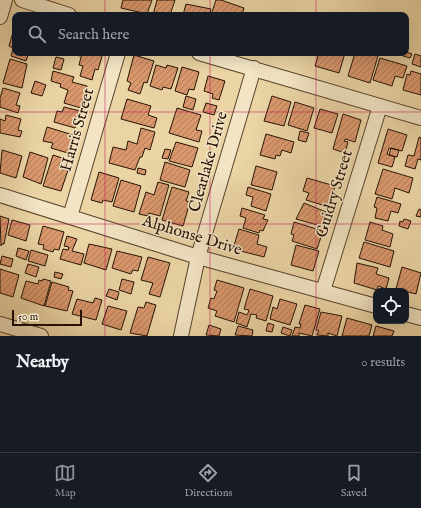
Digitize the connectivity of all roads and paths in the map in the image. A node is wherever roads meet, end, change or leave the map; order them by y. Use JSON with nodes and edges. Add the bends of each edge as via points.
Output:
{"nodes":[{"id":1,"x":5,"y":0,"type":"edge"},
{"id":2,"x":22,"y":0,"type":"edge"},
{"id":3,"x":60,"y":12,"type":"edge"},
{"id":4,"x":0,"y":17,"type":"edge"},
{"id":5,"x":117,"y":56,"type":"edge"},
{"id":6,"x":210,"y":56,"type":"edge"},
{"id":7,"x":254,"y":68,"type":"junction"},
{"id":8,"x":380,"y":106,"type":"junction"},
{"id":9,"x":421,"y":118,"type":"edge"},
{"id":10,"x":0,"y":195,"type":"edge"},
{"id":11,"x":70,"y":217,"type":"junction"},
{"id":12,"x":198,"y":257,"type":"junction"},
{"id":13,"x":323,"y":291,"type":"junction"},
{"id":14,"x":373,"y":305,"type":"edge"},
{"id":15,"x":409,"y":315,"type":"edge"},
{"id":16,"x":421,"y":318,"type":"edge"},
{"id":17,"x":0,"y":324,"type":"edge"},
{"id":18,"x":34,"y":335,"type":"edge"},
{"id":19,"x":181,"y":336,"type":"edge"}],
"edges":[{"from":1,"to":4,"type":"street"},
{"from":2,"to":3,"type":"street"},
{"from":5,"to":11,"type":"street","name":"Harris Street"},
{"from":6,"to":7,"type":"street"},
{"from":7,"to":8,"type":"street"},
{"from":7,"to":12,"type":"street","name":"Clearlake Drive"},
{"from":8,"to":9,"type":"street"},
{"from":8,"to":13,"type":"street","name":"Guidry Street"},
{"from":10,"to":11,"type":"street","name":"Alphonse Drive"},
{"from":11,"to":12,"type":"street","name":"Alphonse Drive"},
{"from":12,"to":13,"type":"street","name":"Alphonse Drive"},
{"from":12,"to":19,"type":"street","name":"Clearlake Drive"},
{"from":13,"to":14,"type":"street","name":"Alphonse Drive"},
{"from":15,"to":16,"type":"street"},
{"from":17,"to":18,"type":"street"}]}
